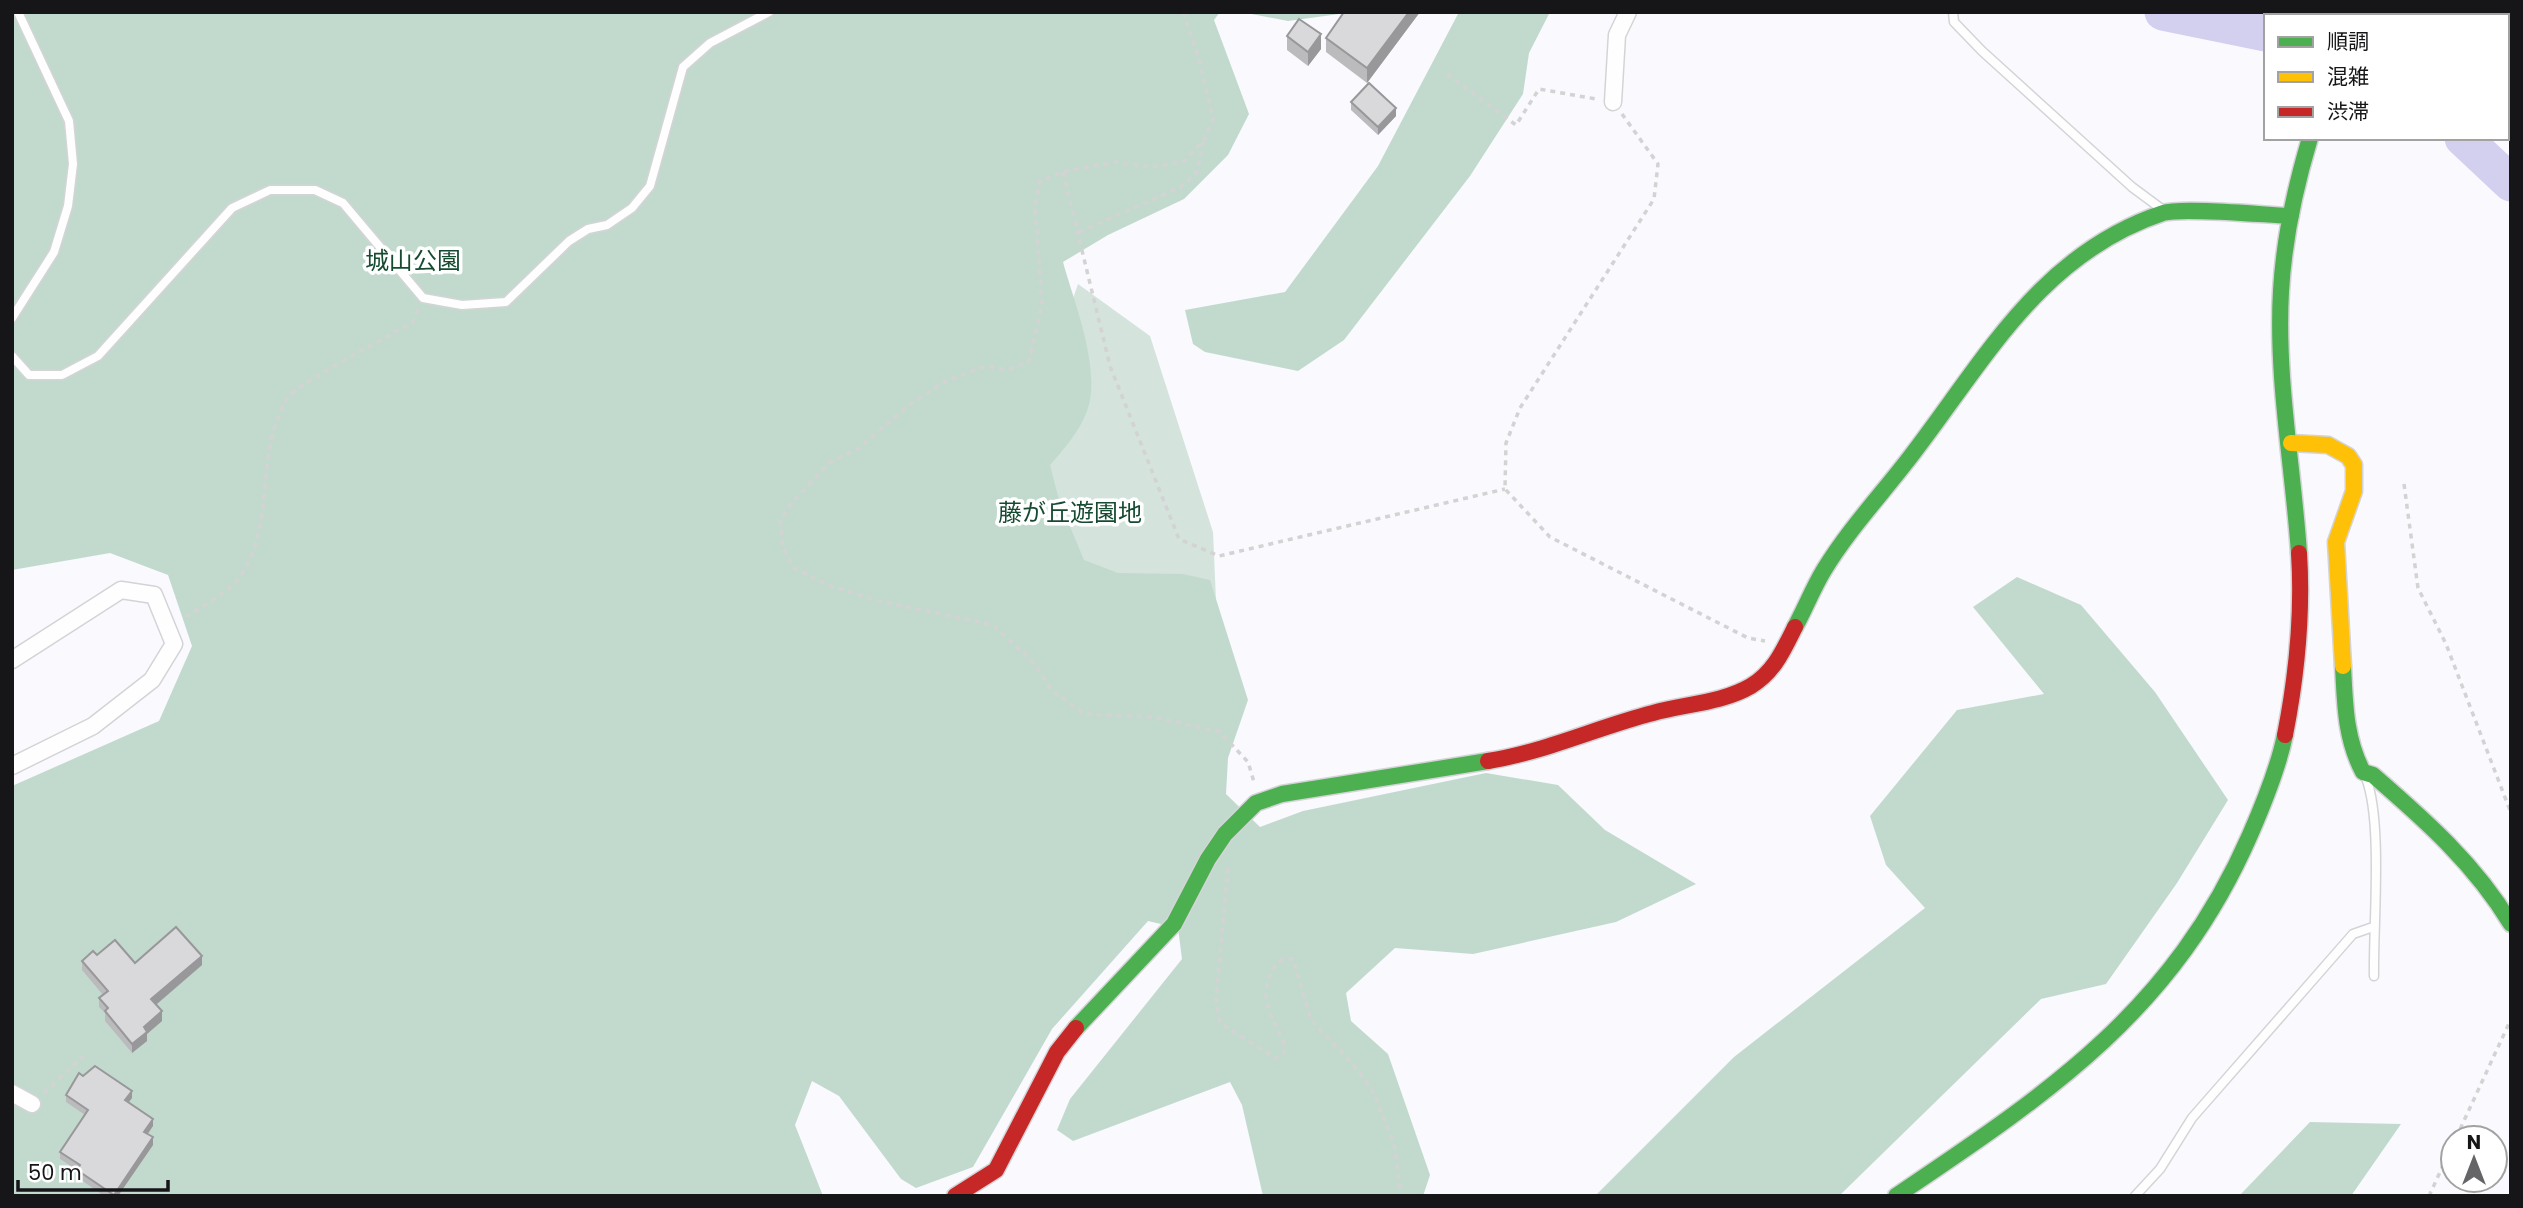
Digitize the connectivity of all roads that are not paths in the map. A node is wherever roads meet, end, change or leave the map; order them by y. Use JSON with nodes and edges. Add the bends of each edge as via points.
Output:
{"nodes":[{"id":1,"x":18,"y":12,"type":"edge"},
{"id":2,"x":769,"y":12,"type":"edge"},
{"id":3,"x":1628,"y":12,"type":"edge"},
{"id":4,"x":1953,"y":12,"type":"edge"},
{"id":5,"x":2355,"y":12,"type":"edge"},
{"id":6,"x":2364,"y":14,"type":"edge"},
{"id":7,"x":1613,"y":102,"type":"road end"},
{"id":8,"x":2310,"y":140,"type":"edge"},
{"id":9,"x":2166,"y":212,"type":"junction"},
{"id":10,"x":2291,"y":216,"type":"junction"},
{"id":11,"x":12,"y":318,"type":"edge"},
{"id":12,"x":12,"y":356,"type":"edge"},
{"id":13,"x":2291,"y":443,"type":"junction"},
{"id":14,"x":12,"y":660,"type":"edge"},
{"id":15,"x":12,"y":766,"type":"edge"},
{"id":16,"x":2363,"y":772,"type":"junction"},
{"id":17,"x":2511,"y":924,"type":"edge"},
{"id":18,"x":2373,"y":927,"type":"junction"},
{"id":19,"x":2374,"y":976,"type":"dead end"},
{"id":20,"x":12,"y":1093,"type":"edge"},
{"id":21,"x":32,"y":1104,"type":"road end"},
{"id":22,"x":955,"y":1196,"type":"edge"},
{"id":23,"x":1896,"y":1196,"type":"edge"},
{"id":24,"x":2135,"y":1196,"type":"edge"}],
"edges":[{"from":1,"to":11,"type":"lane","via":[[69,121],[73,164],[68,206],[54,252]]},
{"from":2,"to":12,"type":"lane","via":[[710,43],[683,67],[650,186],[632,208],[569,241],[506,302],[462,305],[424,298],[343,203],[315,190],[270,190],[232,208],[98,356],[62,374],[29,374]]},
{"from":3,"to":7,"type":"street","via":[[1617,35]]},
{"from":4,"to":9,"type":"lane","via":[[1954,22],[1982,51],[2132,187]]},
{"from":5,"to":6,"type":"street"},
{"from":8,"to":10,"type":"street"},
{"from":9,"to":10,"type":"street"},
{"from":9,"to":22,"type":"street","via":[[2111,237],[2042,286],[2022,308],[1850,532],[1823,572],[1774,667],[1753,685],[1733,695],[1653,713],[1520,756],[1282,794],[1256,803],[1214,850],[1174,923],[1057,1052],[996,1170]]},
{"from":10,"to":13,"type":"street","via":[[2280,341]]},
{"from":13,"to":16,"type":"street","via":[[2327,442],[2348,456],[2354,468],[2353,492],[2336,542],[2346,719],[2352,751]]},
{"from":13,"to":23,"type":"street","via":[[2302,621],[2293,691],[2264,798],[2221,896],[2162,982],[2093,1054],[2040,1098]]},
{"from":14,"to":15,"type":"street","via":[[121,590],[154,595],[174,644],[152,680],[93,726]]},
{"from":16,"to":17,"type":"street","via":[[2373,775],[2462,857]]},
{"from":16,"to":18,"type":"lane","via":[[2371,800]]},
{"from":18,"to":19,"type":"lane"},
{"from":18,"to":24,"type":"lane","via":[[2353,934],[2192,1118],[2160,1169]]},
{"from":20,"to":21,"type":"street"}]}
